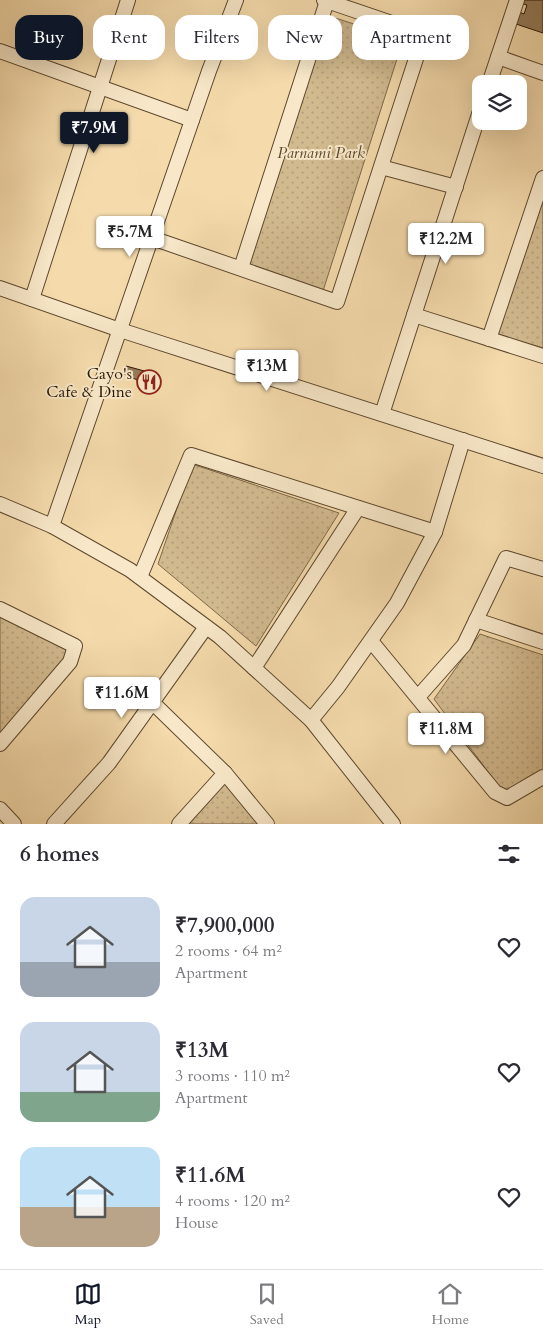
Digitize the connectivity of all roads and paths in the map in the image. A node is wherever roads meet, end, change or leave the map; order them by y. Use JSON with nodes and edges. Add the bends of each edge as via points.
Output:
{"nodes":[{"id":1,"x":128,"y":0,"type":"edge"},
{"id":2,"x":236,"y":0,"type":"edge"},
{"id":3,"x":325,"y":0,"type":"edge"},
{"id":4,"x":517,"y":0,"type":"edge"},
{"id":5,"x":0,"y":51,"type":"edge"},
{"id":6,"x":498,"y":57,"type":"junction"},
{"id":7,"x":543,"y":72,"type":"edge"},
{"id":8,"x":492,"y":75,"type":"edge"},
{"id":9,"x":100,"y":87,"type":"junction"},
{"id":10,"x":192,"y":120,"type":"junction"},
{"id":11,"x":474,"y":130,"type":"edge"},
{"id":12,"x":381,"y":168,"type":"junction"},
{"id":13,"x":543,"y":178,"type":"edge"},
{"id":14,"x":456,"y":187,"type":"junction"},
{"id":15,"x":152,"y":238,"type":"junction"},
{"id":16,"x":241,"y":268,"type":"junction"},
{"id":17,"x":0,"y":288,"type":"edge"},
{"id":18,"x":32,"y":299,"type":"junction"},
{"id":19,"x":414,"y":315,"type":"junction"},
{"id":20,"x":120,"y":330,"type":"junction"},
{"id":21,"x":489,"y":339,"type":"junction"},
{"id":22,"x":543,"y":356,"type":"edge"},
{"id":23,"x":382,"y":414,"type":"junction"},
{"id":24,"x":464,"y":440,"type":"junction"},
{"id":25,"x":543,"y":466,"type":"edge"},
{"id":26,"x":0,"y":504,"type":"edge"},
{"id":27,"x":358,"y":508,"type":"junction"},
{"id":28,"x":52,"y":526,"type":"junction"},
{"id":29,"x":435,"y":532,"type":"junction"},
{"id":30,"x":543,"y":570,"type":"edge"},
{"id":31,"x":140,"y":577,"type":"junction"},
{"id":32,"x":0,"y":609,"type":"edge"},
{"id":33,"x":476,"y":620,"type":"junction"},
{"id":34,"x":206,"y":627,"type":"junction"},
{"id":35,"x":371,"y":641,"type":"junction"},
{"id":36,"x":543,"y":642,"type":"edge"},
{"id":37,"x":254,"y":668,"type":"junction"},
{"id":38,"x":418,"y":698,"type":"junction"},
{"id":39,"x":152,"y":702,"type":"junction"},
{"id":40,"x":311,"y":720,"type":"junction"},
{"id":41,"x":0,"y":744,"type":"edge"},
{"id":42,"x":225,"y":773,"type":"junction"},
{"id":43,"x":543,"y":777,"type":"edge"},
{"id":44,"x":0,"y":810,"type":"edge"},
{"id":45,"x":14,"y":824,"type":"edge"},
{"id":46,"x":54,"y":824,"type":"edge"},
{"id":47,"x":179,"y":824,"type":"edge"},
{"id":48,"x":266,"y":824,"type":"edge"},
{"id":49,"x":393,"y":824,"type":"edge"}],
"edges":[{"from":1,"to":9,"type":"street"},
{"from":2,"to":10,"type":"street"},
{"from":3,"to":12,"type":"street","via":[[424,34]]},
{"from":3,"to":16,"type":"street"},
{"from":4,"to":6,"type":"street"},
{"from":5,"to":9,"type":"street"},
{"from":6,"to":7,"type":"street"},
{"from":6,"to":8,"type":"street"},
{"from":9,"to":10,"type":"street"},
{"from":9,"to":18,"type":"street"},
{"from":10,"to":15,"type":"street"},
{"from":11,"to":14,"type":"street"},
{"from":12,"to":14,"type":"street"},
{"from":12,"to":16,"type":"street","via":[[337,302]]},
{"from":13,"to":21,"type":"street"},
{"from":14,"to":19,"type":"street"},
{"from":15,"to":16,"type":"street"},
{"from":15,"to":20,"type":"street"},
{"from":17,"to":18,"type":"street"},
{"from":18,"to":20,"type":"street"},
{"from":19,"to":21,"type":"street"},
{"from":19,"to":23,"type":"street"},
{"from":20,"to":23,"type":"street"},
{"from":20,"to":28,"type":"street"},
{"from":21,"to":22,"type":"street"},
{"from":23,"to":24,"type":"street"},
{"from":24,"to":25,"type":"street"},
{"from":24,"to":29,"type":"street"},
{"from":26,"to":28,"type":"street"},
{"from":27,"to":29,"type":"street"},
{"from":27,"to":31,"type":"street","via":[[191,455]]},
{"from":27,"to":37,"type":"street"},
{"from":28,"to":31,"type":"street"},
{"from":29,"to":35,"type":"street","via":[[397,603]]},
{"from":30,"to":33,"type":"street","via":[[506,558]]},
{"from":31,"to":34,"type":"street"},
{"from":32,"to":41,"type":"street","via":[[75,646],[70,662]]},
{"from":33,"to":36,"type":"street"},
{"from":33,"to":38,"type":"street","via":[[464,645]]},
{"from":34,"to":37,"type":"street"},
{"from":34,"to":39,"type":"street"},
{"from":35,"to":38,"type":"street"},
{"from":35,"to":40,"type":"street"},
{"from":37,"to":40,"type":"street"},
{"from":38,"to":43,"type":"street","via":[[495,792],[507,798]]},
{"from":39,"to":42,"type":"street"},
{"from":39,"to":46,"type":"street","via":[[108,763]]},
{"from":40,"to":49,"type":"street"},
{"from":42,"to":47,"type":"street"},
{"from":42,"to":48,"type":"street"},
{"from":44,"to":45,"type":"street"}]}
